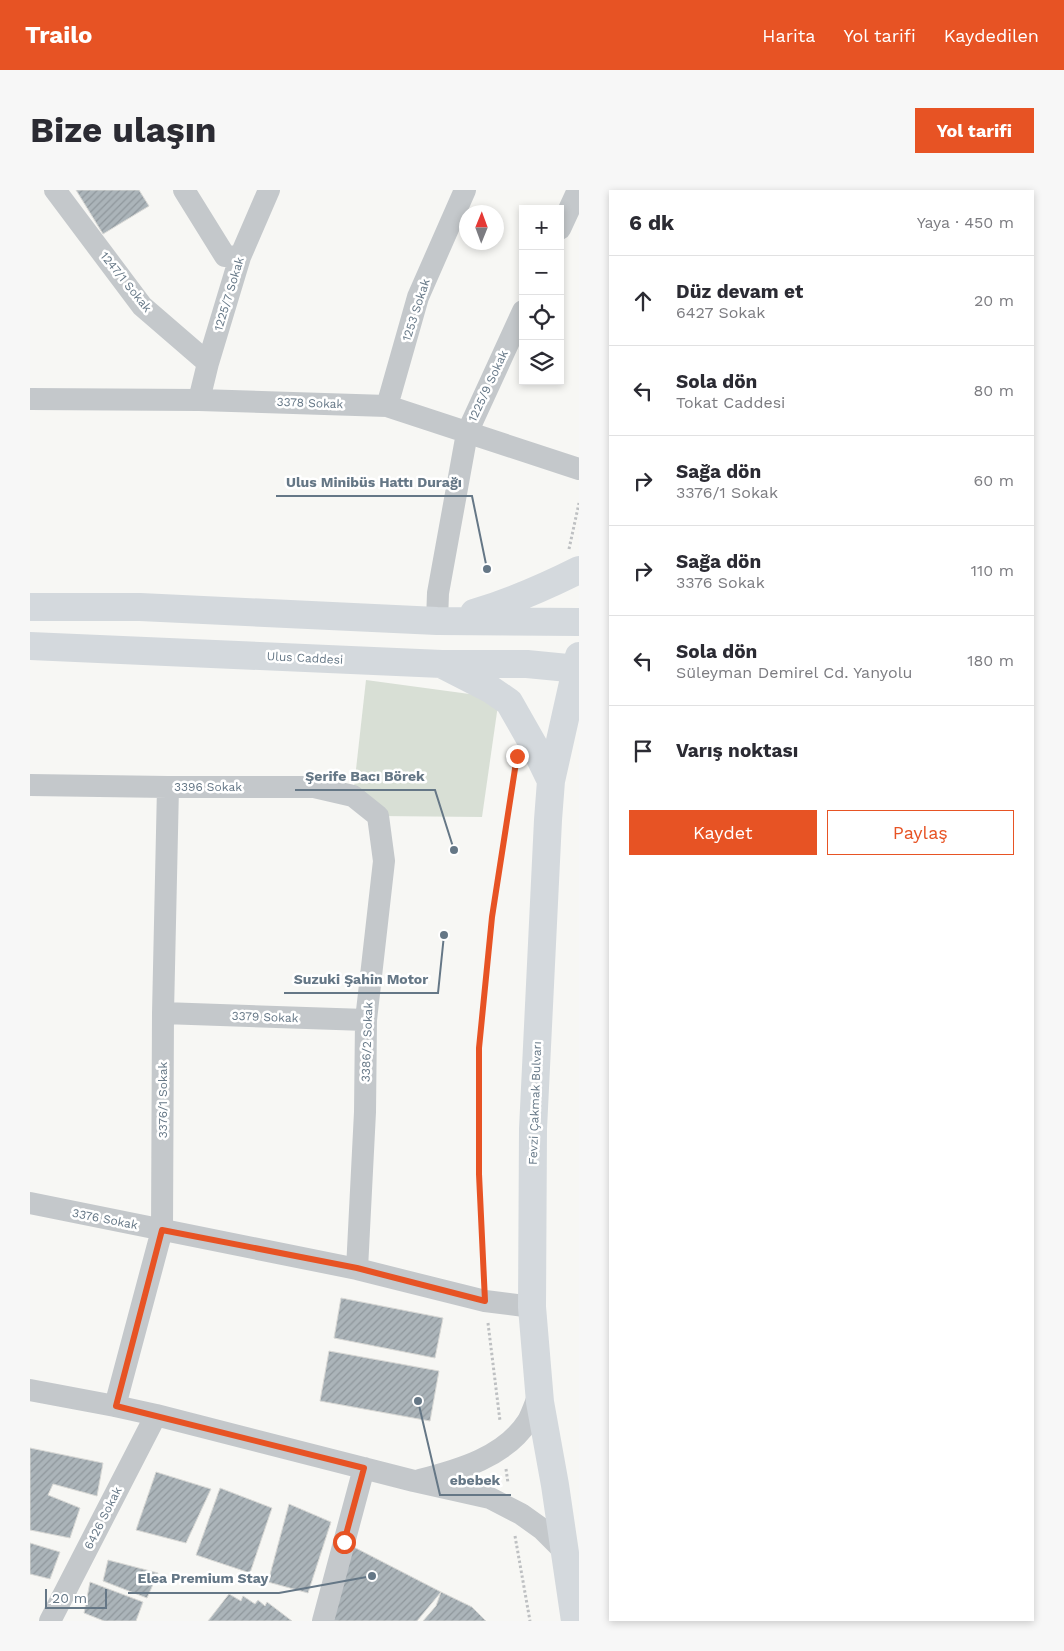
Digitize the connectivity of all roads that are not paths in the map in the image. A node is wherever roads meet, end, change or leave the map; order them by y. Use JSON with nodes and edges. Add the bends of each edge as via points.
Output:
{"nodes":[{"id":1,"x":55,"y":190,"type":"edge"},
{"id":2,"x":184,"y":190,"type":"edge"},
{"id":3,"x":269,"y":190,"type":"edge"},
{"id":4,"x":465,"y":190,"type":"edge"},
{"id":5,"x":578,"y":190,"type":"edge"},
{"id":6,"x":564,"y":220,"type":"edge"},
{"id":7,"x":240,"y":257,"type":"junction"},
{"id":8,"x":519,"y":320,"type":"edge"},
{"id":9,"x":208,"y":363,"type":"junction"},
{"id":10,"x":30,"y":399,"type":"edge"},
{"id":11,"x":199,"y":400,"type":"junction"},
{"id":12,"x":387,"y":406,"type":"junction"},
{"id":13,"x":466,"y":433,"type":"junction"},
{"id":14,"x":579,"y":469,"type":"edge"},
{"id":15,"x":572,"y":574,"type":"edge"},
{"id":16,"x":30,"y":607,"type":"edge"},
{"id":17,"x":445,"y":620,"type":"junction"},
{"id":18,"x":579,"y":622,"type":"edge"},
{"id":19,"x":30,"y":646,"type":"edge"},
{"id":20,"x":442,"y":664,"type":"junction"},
{"id":21,"x":578,"y":664,"type":"edge"},
{"id":22,"x":551,"y":781,"type":"junction"},
{"id":23,"x":30,"y":785,"type":"edge"},
{"id":24,"x":168,"y":788,"type":"junction"},
{"id":25,"x":378,"y":816,"type":"joint"},
{"id":26,"x":163,"y":1013,"type":"junction"},
{"id":27,"x":366,"y":1020,"type":"junction"},
{"id":28,"x":30,"y":1203,"type":"edge"},
{"id":29,"x":162,"y":1230,"type":"junction"},
{"id":30,"x":357,"y":1268,"type":"junction"},
{"id":31,"x":532,"y":1307,"type":"junction"},
{"id":32,"x":30,"y":1390,"type":"edge"},
{"id":33,"x":540,"y":1392,"type":"junction"},
{"id":34,"x":116,"y":1406,"type":"junction"},
{"id":35,"x":156,"y":1415,"type":"junction"},
{"id":36,"x":364,"y":1468,"type":"junction"},
{"id":37,"x":414,"y":1481,"type":"junction"},
{"id":38,"x":564,"y":1551,"type":"junction"},
{"id":39,"x":50,"y":1621,"type":"edge"},
{"id":40,"x":323,"y":1621,"type":"edge"},
{"id":41,"x":575,"y":1621,"type":"edge"}],
"edges":[{"from":1,"to":9,"type":"street","name":"1247/1 Sokak","via":[[142,306]]},
{"from":2,"to":7,"type":"street","via":[[225,256]]},
{"from":3,"to":7,"type":"street","name":"1225/7 Sokak"},
{"from":4,"to":12,"type":"street","name":"1253 Sokak","via":[[418,297]]},
{"from":5,"to":6,"type":"street"},
{"from":7,"to":9,"type":"street","name":"1225/7 Sokak"},
{"from":8,"to":13,"type":"street","name":"1225/9 Sokak"},
{"from":9,"to":11,"type":"street","name":"1225/7 Sokak"},
{"from":10,"to":11,"type":"street","name":"3378 Sokak"},
{"from":11,"to":12,"type":"street","name":"3378 Sokak"},
{"from":12,"to":13,"type":"street","name":"3378 Sokak"},
{"from":13,"to":14,"type":"street","name":"3378 Sokak"},
{"from":13,"to":17,"type":"street","name":"1225/9 Sokak","via":[[438,593]]},
{"from":15,"to":17,"type":"main road","via":[[503,605]]},
{"from":16,"to":17,"type":"main road"},
{"from":17,"to":18,"type":"main road"},
{"from":19,"to":20,"type":"main road","name":"Ulus Caddesi"},
{"from":20,"to":21,"type":"main road","name":"Ulus Caddesi"},
{"from":20,"to":22,"type":"main road","via":[[490,688],[509,702]]},
{"from":21,"to":22,"type":"main road","name":"Fevzi Çakmak Bulvarı"},
{"from":22,"to":31,"type":"main road","name":"Fevzi Çakmak Bulvarı","via":[[533,1129]]},
{"from":23,"to":24,"type":"street","name":"3396 Sokak"},
{"from":24,"to":25,"type":"street","name":"3396 Sokak","via":[[314,787],[353,796]]},
{"from":24,"to":26,"type":"street","name":"3376/1 Sokak"},
{"from":25,"to":27,"type":"street","name":"3386/2 Sokak","via":[[384,861]]},
{"from":26,"to":27,"type":"street","name":"3379 Sokak"},
{"from":26,"to":29,"type":"street","name":"3376/1 Sokak"},
{"from":27,"to":30,"type":"street","name":"3386/2 Sokak"},
{"from":28,"to":29,"type":"street","name":"3376 Sokak"},
{"from":29,"to":30,"type":"street","name":"3376 Sokak"},
{"from":29,"to":34,"type":"street","name":"3376/1 Sokak"},
{"from":30,"to":31,"type":"street","name":"3376 Sokak","via":[[485,1301]]},
{"from":31,"to":33,"type":"main road","name":"Fevzi Çakmak Bulvarı"},
{"from":32,"to":34,"type":"street"},
{"from":33,"to":37,"type":"street","via":[[528,1421],[503,1447],[478,1462]]},
{"from":33,"to":38,"type":"main road","name":"Fevzi Çakmak Bulvarı"},
{"from":34,"to":35,"type":"street"},
{"from":35,"to":36,"type":"street"},
{"from":35,"to":39,"type":"street","name":"6426 Sokak"},
{"from":36,"to":37,"type":"street"},
{"from":36,"to":40,"type":"street"},
{"from":37,"to":38,"type":"street","via":[[490,1498],[542,1529]]},
{"from":38,"to":41,"type":"main road","name":"Fevzi Çakmak Bulvarı"}]}
